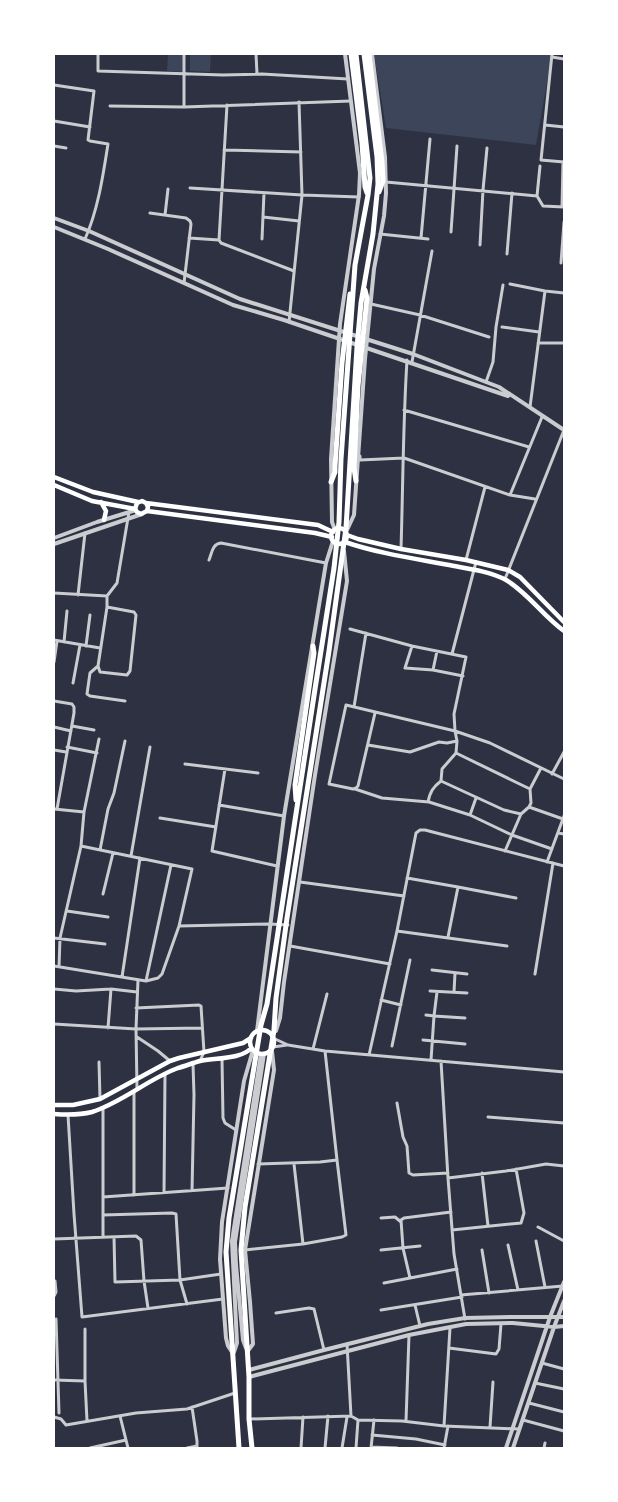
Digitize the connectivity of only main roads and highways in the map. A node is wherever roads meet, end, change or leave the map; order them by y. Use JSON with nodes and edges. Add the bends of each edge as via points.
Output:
{"nodes":[{"id":1,"x":351,"y":54,"type":"edge"},
{"id":2,"x":356,"y":54,"type":"edge"},
{"id":3,"x":364,"y":54,"type":"edge"},
{"id":4,"x":371,"y":54,"type":"edge"},
{"id":5,"x":377,"y":194,"type":"junction"},
{"id":6,"x":368,"y":195,"type":"junction"},
{"id":7,"x":364,"y":287,"type":"junction"},
{"id":8,"x":353,"y":289,"type":"junction"},
{"id":9,"x":54,"y":477,"type":"edge"},
{"id":10,"x":356,"y":481,"type":"road end"},
{"id":11,"x":331,"y":482,"type":"road end"},
{"id":12,"x":54,"y":485,"type":"edge"},
{"id":13,"x":100,"y":502,"type":"junction"},
{"id":14,"x":138,"y":502,"type":"junction"},
{"id":15,"x":146,"y":503,"type":"junction"},
{"id":16,"x":135,"y":509,"type":"junction"},
{"id":17,"x":144,"y":513,"type":"junction"},
{"id":18,"x":104,"y":520,"type":"road end"},
{"id":19,"x":346,"y":534,"type":"junction"},
{"id":20,"x":333,"y":535,"type":"junction"},
{"id":21,"x":344,"y":542,"type":"junction"},
{"id":22,"x":564,"y":622,"type":"edge"},
{"id":23,"x":564,"y":631,"type":"edge"},
{"id":24,"x":313,"y":646,"type":"road end"},
{"id":25,"x":297,"y":805,"type":"junction"},
{"id":26,"x":251,"y":1038,"type":"junction"},
{"id":27,"x":252,"y":1049,"type":"junction"},
{"id":28,"x":54,"y":1105,"type":"edge"},
{"id":29,"x":54,"y":1114,"type":"edge"},
{"id":30,"x":240,"y":1448,"type":"edge"},
{"id":31,"x":252,"y":1448,"type":"edge"}],
"edges":[{"from":1,"to":6,"type":"main road"},
{"from":2,"to":6,"type":"main road","via":[[370,178]]},
{"from":3,"to":5,"type":"main road","via":[[377,157]]},
{"from":4,"to":5,"type":"main road","via":[[383,181]]},
{"from":5,"to":7,"type":"main road"},
{"from":6,"to":8,"type":"main road"},
{"from":7,"to":10,"type":"main road","via":[[367,298],[358,386]]},
{"from":7,"to":31,"type":"main road","via":[[356,347],[346,528],[287,918],[274,1030],[244,1207],[240,1250]]},
{"from":8,"to":11,"type":"main road","via":[[349,295],[335,472]]},
{"from":8,"to":25,"type":"main road","via":[[337,547]]},
{"from":9,"to":14,"type":"main road","via":[[93,492]]},
{"from":12,"to":13,"type":"main road"},
{"from":13,"to":16,"type":"main road"},
{"from":13,"to":18,"type":"main road","via":[[106,511]]},
{"from":14,"to":15,"type":"main road"},
{"from":14,"to":16,"type":"main road"},
{"from":15,"to":17,"type":"main road","via":[[148,507]]},
{"from":15,"to":20,"type":"main road","via":[[318,525]]},
{"from":16,"to":17,"type":"main road"},
{"from":17,"to":20,"type":"main road"},
{"from":19,"to":20,"type":"main road","via":[[342,529]]},
{"from":19,"to":21,"type":"main road"},
{"from":19,"to":22,"type":"main road","via":[[401,549],[508,570],[520,577]]},
{"from":20,"to":21,"type":"main road","via":[[337,544]]},
{"from":21,"to":23,"type":"main road","via":[[505,579]]},
{"from":24,"to":25,"type":"main road","via":[[294,785]]},
{"from":25,"to":30,"type":"main road","via":[[267,1004],[229,1218],[226,1252]]},
{"from":26,"to":27,"type":"main road"},
{"from":26,"to":27,"type":"main road","via":[[257,1031],[267,1031],[273,1038],[273,1048],[263,1054]]},
{"from":26,"to":28,"type":"main road","via":[[243,1043],[162,1064],[100,1099],[81,1104]]},
{"from":27,"to":29,"type":"main road","via":[[200,1061],[165,1074],[93,1112]]}]}
